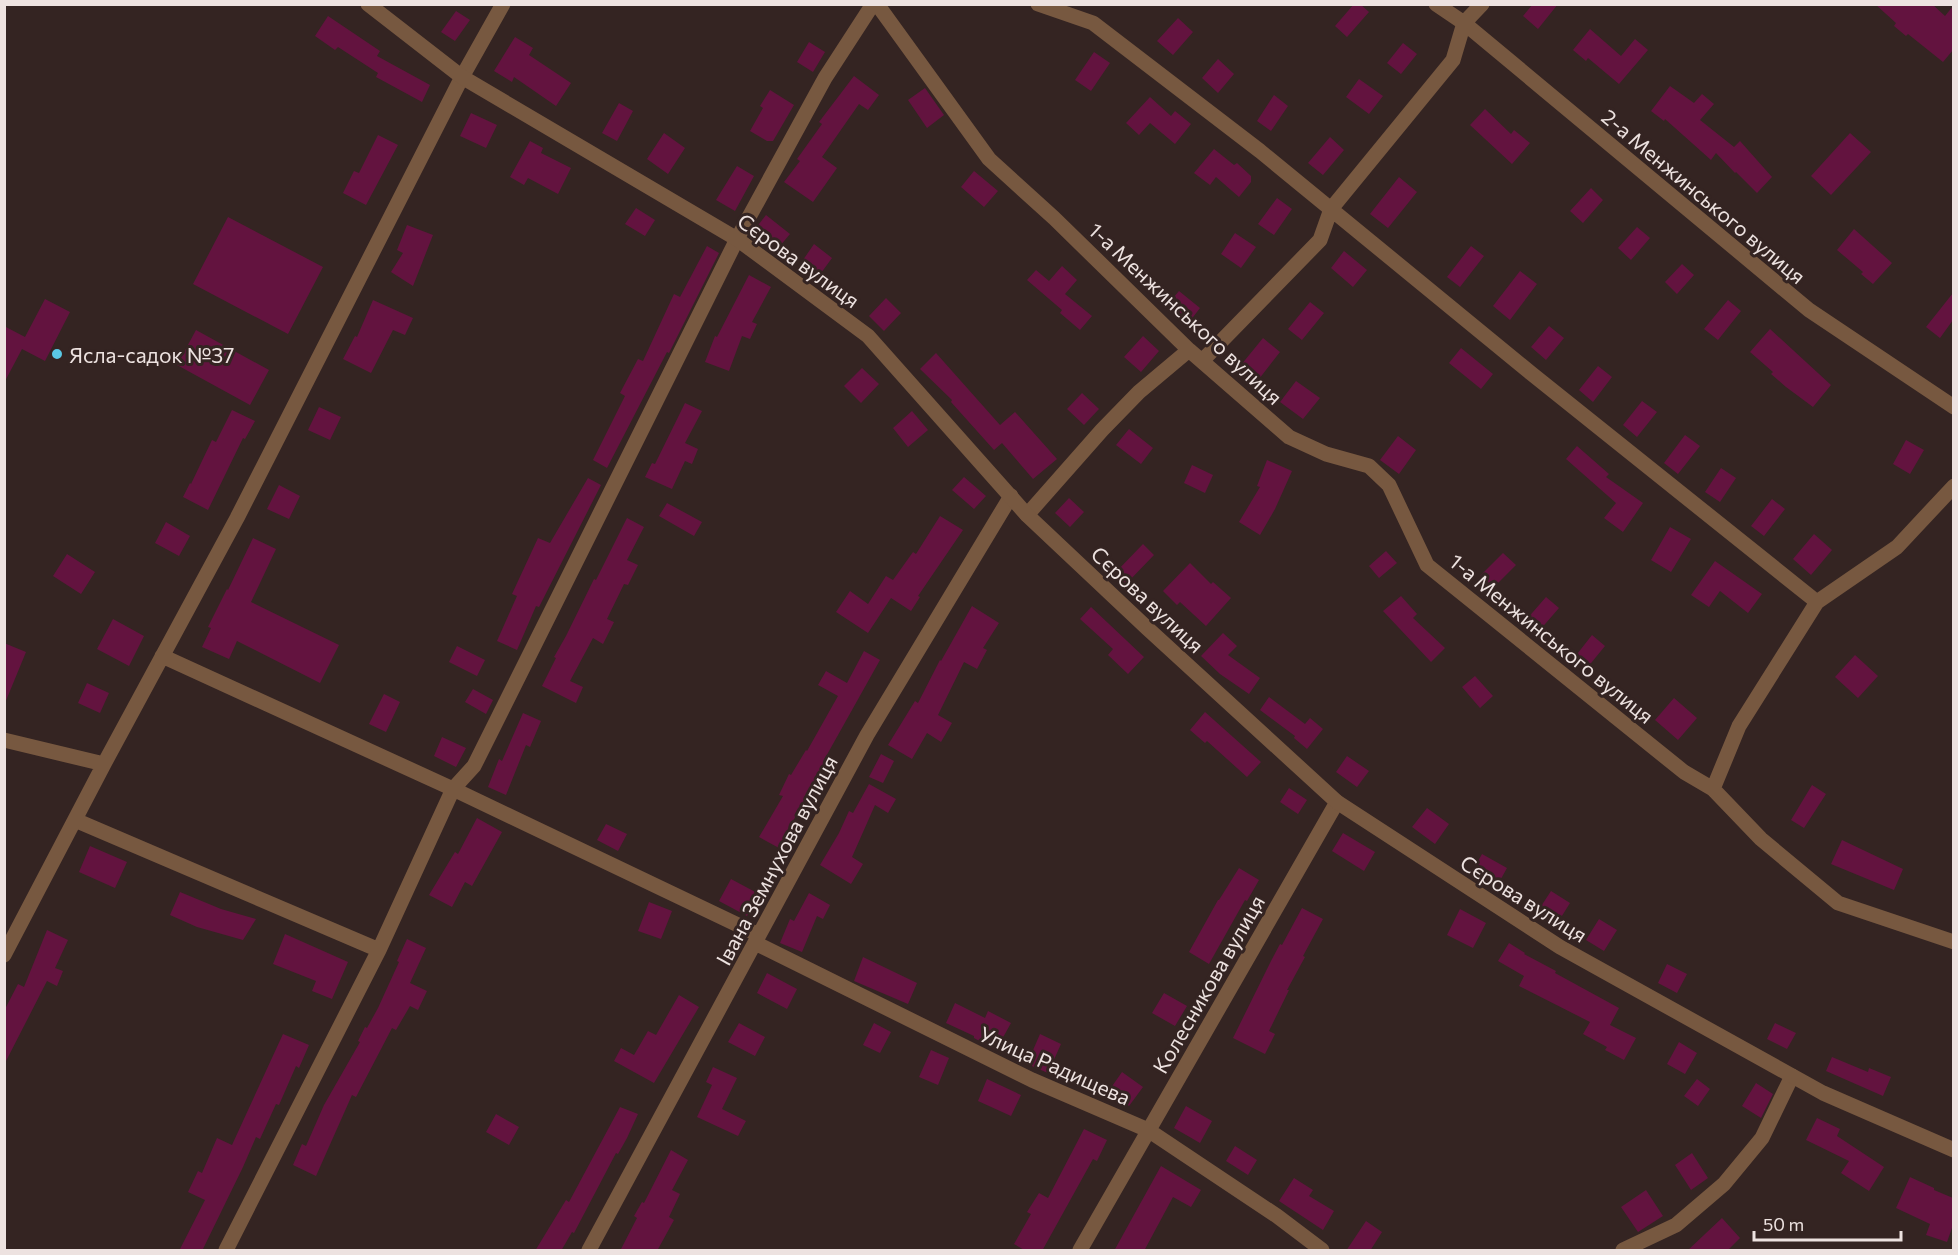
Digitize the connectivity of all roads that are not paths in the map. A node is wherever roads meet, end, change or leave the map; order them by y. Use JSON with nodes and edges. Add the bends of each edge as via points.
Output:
{"nodes":[{"id":1,"x":368,"y":4,"type":"edge"},
{"id":2,"x":503,"y":4,"type":"edge"},
{"id":3,"x":875,"y":4,"type":"edge"},
{"id":4,"x":1038,"y":4,"type":"edge"},
{"id":5,"x":1436,"y":4,"type":"edge"},
{"id":6,"x":1482,"y":4,"type":"edge"},
{"id":7,"x":1464,"y":23,"type":"junction"},
{"id":8,"x":462,"y":77,"type":"junction"},
{"id":9,"x":1331,"y":209,"type":"junction"},
{"id":10,"x":737,"y":239,"type":"junction"},
{"id":11,"x":1189,"y":350,"type":"junction"},
{"id":12,"x":1202,"y":361,"type":"junction"},
{"id":13,"x":1953,"y":407,"type":"edge"},
{"id":14,"x":1953,"y":486,"type":"edge"},
{"id":15,"x":1011,"y":496,"type":"junction"},
{"id":16,"x":1027,"y":515,"type":"junction"},
{"id":17,"x":1817,"y":602,"type":"junction"},
{"id":18,"x":162,"y":657,"type":"junction"},
{"id":19,"x":4,"y":740,"type":"edge"},
{"id":20,"x":104,"y":764,"type":"junction"},
{"id":21,"x":453,"y":789,"type":"junction"},
{"id":22,"x":1713,"y":789,"type":"junction"},
{"id":23,"x":1337,"y":802,"type":"junction"},
{"id":24,"x":75,"y":820,"type":"junction"},
{"id":25,"x":757,"y":939,"type":"junction"},
{"id":26,"x":1953,"y":942,"type":"edge"},
{"id":27,"x":379,"y":950,"type":"junction"},
{"id":28,"x":4,"y":955,"type":"edge"},
{"id":29,"x":1792,"y":1077,"type":"junction"},
{"id":30,"x":1148,"y":1130,"type":"junction"},
{"id":31,"x":1953,"y":1150,"type":"edge"},
{"id":32,"x":226,"y":1251,"type":"edge"},
{"id":33,"x":589,"y":1251,"type":"edge"},
{"id":34,"x":1080,"y":1251,"type":"edge"},
{"id":35,"x":1322,"y":1251,"type":"edge"},
{"id":36,"x":1623,"y":1251,"type":"edge"}],
"edges":[{"from":1,"to":8,"type":"street","name":"Сєрова вулиця"},
{"from":2,"to":8,"type":"street"},
{"from":3,"to":10,"type":"street","via":[[825,78]]},
{"from":3,"to":11,"type":"street","name":"1-а Менжинського вулиця","via":[[988,159]]},
{"from":4,"to":9,"type":"street","via":[[1093,23]]},
{"from":5,"to":7,"type":"street","name":"2-а Менжинського вулиця"},
{"from":6,"to":7,"type":"street"},
{"from":7,"to":9,"type":"street","via":[[1453,60]]},
{"from":7,"to":13,"type":"street","name":"2-а Менжинського вулиця","via":[[1809,310]]},
{"from":8,"to":10,"type":"street","name":"Сєрова вулиця"},
{"from":8,"to":18,"type":"street"},
{"from":9,"to":12,"type":"street","via":[[1320,240]]},
{"from":9,"to":17,"type":"street"},
{"from":10,"to":15,"type":"street","name":"Сєрова вулиця","via":[[868,336]]},
{"from":10,"to":21,"type":"street","via":[[474,766]]},
{"from":11,"to":12,"type":"street","name":"1-а Менжинського вулиця"},
{"from":11,"to":16,"type":"street","via":[[1138,392]]},
{"from":12,"to":22,"type":"street","name":"1-а Менжинського вулиця","via":[[1288,437],[1326,454],[1369,466],[1389,485],[1427,565],[1684,772]]},
{"from":14,"to":17,"type":"street","via":[[1897,547]]},
{"from":15,"to":16,"type":"street","name":"Сєрова вулиця"},
{"from":15,"to":25,"type":"street","name":"Івана Земнухова вулиця","via":[[867,735]]},
{"from":16,"to":23,"type":"street","name":"Сєрова вулиця"},
{"from":17,"to":22,"type":"street","via":[[1739,726]]},
{"from":18,"to":20,"type":"street"},
{"from":18,"to":21,"type":"street","name":"Улица Радищева"},
{"from":19,"to":20,"type":"street"},
{"from":20,"to":24,"type":"street"},
{"from":21,"to":25,"type":"street","name":"Улица Радищева"},
{"from":21,"to":27,"type":"street"},
{"from":22,"to":26,"type":"street","name":"1-а Менжинського вулиця","via":[[1761,839],[1838,903]]},
{"from":23,"to":29,"type":"street","name":"Сєрова вулиця","via":[[1560,947]]},
{"from":23,"to":30,"type":"street","name":"Колесникова вулиця"},
{"from":24,"to":27,"type":"street"},
{"from":24,"to":28,"type":"street"},
{"from":25,"to":30,"type":"street","name":"Улица Радищева","via":[[1032,1080]]},
{"from":25,"to":33,"type":"street","name":"Івана Земнухова вулиця"},
{"from":27,"to":32,"type":"street"},
{"from":29,"to":31,"type":"street","name":"Сєрова вулиця"},
{"from":29,"to":36,"type":"street","via":[[1762,1138],[1724,1184],[1676,1225]]},
{"from":30,"to":34,"type":"street","name":"Колесникова вулиця"},
{"from":30,"to":35,"type":"street","name":"Улица Радищева","via":[[1277,1216]]}]}
